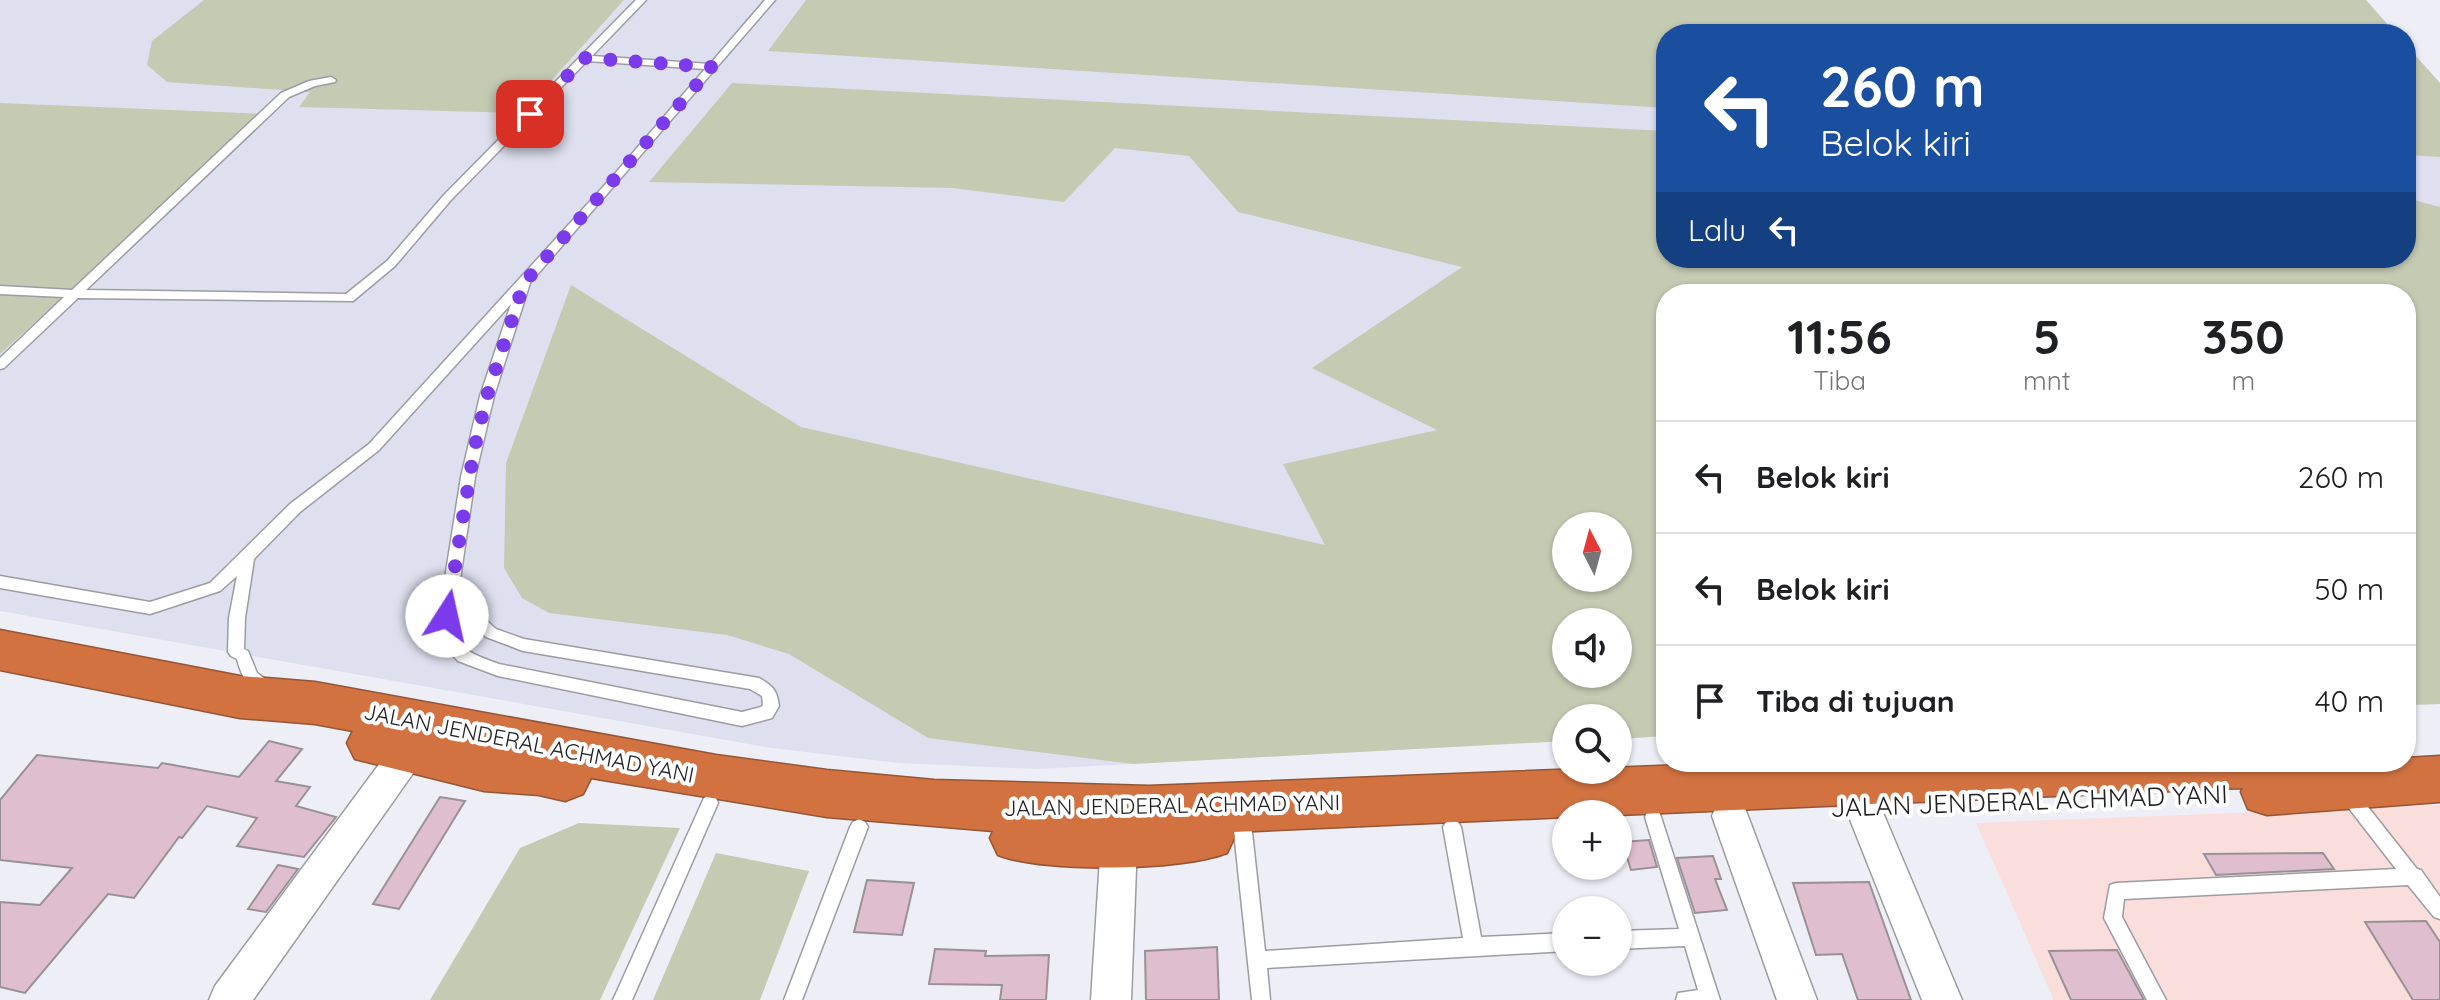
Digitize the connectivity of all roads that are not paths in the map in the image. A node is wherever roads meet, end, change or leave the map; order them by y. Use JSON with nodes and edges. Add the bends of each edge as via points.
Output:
{"nodes":[{"id":1,"x":641,"y":0,"type":"edge"},
{"id":2,"x":770,"y":0,"type":"edge"},
{"id":3,"x":585,"y":58,"type":"junction"},
{"id":4,"x":712,"y":67,"type":"junction"},
{"id":5,"x":331,"y":80,"type":"dead end"},
{"id":6,"x":524,"y":283,"type":"junction"},
{"id":7,"x":0,"y":290,"type":"edge"},
{"id":8,"x":73,"y":294,"type":"junction"},
{"id":9,"x":0,"y":365,"type":"edge"},
{"id":10,"x":247,"y":557,"type":"junction"},
{"id":11,"x":453,"y":581,"type":"junction"},
{"id":12,"x":0,"y":582,"type":"edge"},
{"id":13,"x":0,"y":650,"type":"edge"},
{"id":14,"x":0,"y":674,"type":"edge"},
{"id":15,"x":315,"y":703,"type":"junction"},
{"id":16,"x":409,"y":751,"type":"junction"},
{"id":17,"x":2416,"y":757,"type":"edge"},
{"id":18,"x":2440,"y":758,"type":"edge"},
{"id":19,"x":2325,"y":774,"type":"edge"},
{"id":20,"x":2440,"y":779,"type":"edge"},
{"id":21,"x":710,"y":803,"type":"junction"},
{"id":22,"x":1863,"y":807,"type":"junction"},
{"id":23,"x":1730,"y":816,"type":"junction"},
{"id":24,"x":1636,"y":819,"type":"edge"},
{"id":25,"x":1552,"y":823,"type":"edge"},
{"id":26,"x":1217,"y":826,"type":"junction"},
{"id":27,"x":859,"y":827,"type":"junction"},
{"id":28,"x":1452,"y":827,"type":"junction"},
{"id":29,"x":1119,"y":842,"type":"junction"},
{"id":30,"x":2415,"y":876,"type":"junction"},
{"id":31,"x":2440,"y":911,"type":"edge"},
{"id":32,"x":1691,"y":937,"type":"junction"},
{"id":33,"x":1632,"y":939,"type":"edge"},
{"id":34,"x":1552,"y":943,"type":"edge"},
{"id":35,"x":1474,"y":946,"type":"junction"},
{"id":36,"x":1257,"y":960,"type":"junction"},
{"id":37,"x":1711,"y":999,"type":"edge"},
{"id":38,"x":229,"y":1000,"type":"edge"},
{"id":39,"x":622,"y":1000,"type":"edge"},
{"id":40,"x":793,"y":1000,"type":"edge"},
{"id":41,"x":1111,"y":1000,"type":"edge"},
{"id":42,"x":1261,"y":1000,"type":"edge"},
{"id":43,"x":1685,"y":1000,"type":"edge"},
{"id":44,"x":1797,"y":1000,"type":"edge"},
{"id":45,"x":1942,"y":1000,"type":"edge"},
{"id":46,"x":2157,"y":1000,"type":"edge"}],
"edges":[{"from":1,"to":3,"type":"lane"},
{"from":2,"to":4,"type":"lane"},
{"from":3,"to":4,"type":"lane"},
{"from":3,"to":8,"type":"lane","via":[[445,200],[397,260],[349,298]]},
{"from":4,"to":6,"type":"lane"},
{"from":5,"to":8,"type":"lane","via":[[285,95]]},
{"from":6,"to":10,"type":"lane","via":[[374,447],[295,508]]},
{"from":6,"to":11,"type":"lane","via":[[487,396],[468,477]]},
{"from":7,"to":8,"type":"lane"},
{"from":8,"to":9,"type":"lane"},
{"from":10,"to":12,"type":"lane","via":[[215,587],[150,608]]},
{"from":10,"to":15,"type":"lane","via":[[236,652],[261,686]]},
{"from":11,"to":11,"type":"lane","via":[[472,616],[491,633],[583,657],[753,683],[769,692],[771,706],[766,713],[742,719],[498,670],[463,657],[450,643],[447,616]]},
{"from":13,"to":15,"type":"highway","name":"JALAN JENDERAL ACHMAD YANI","via":[[240,697]]},
{"from":14,"to":16,"type":"highway","name":"JALAN JENDERAL ACHMAD YANI"},
{"from":15,"to":26,"type":"highway","name":"JALAN JENDERAL ACHMAD YANI","via":[[804,790],[971,806],[1089,810]]},
{"from":16,"to":21,"type":"highway","name":"JALAN JENDERAL ACHMAD YANI"},
{"from":16,"to":38,"type":"street"},
{"from":17,"to":18,"type":"highway"},
{"from":19,"to":20,"type":"highway","name":"JALAN JENDERAL ACHMAD YANI"},
{"from":19,"to":22,"type":"highway","name":"JALAN JENDERAL ACHMAD YANI","via":[[2278,792]]},
{"from":19,"to":26,"type":"highway","name":"JALAN JENDERAL ACHMAD YANI"},
{"from":19,"to":30,"type":"lane"},
{"from":21,"to":27,"type":"highway","name":"JALAN JENDERAL ACHMAD YANI"},
{"from":21,"to":39,"type":"lane"},
{"from":22,"to":23,"type":"highway","name":"JALAN JENDERAL ACHMAD YANI"},
{"from":22,"to":45,"type":"street"},
{"from":23,"to":24,"type":"highway","name":"JALAN JENDERAL ACHMAD YANI"},
{"from":23,"to":44,"type":"street"},
{"from":24,"to":32,"type":"lane"},
{"from":25,"to":28,"type":"highway","name":"JALAN JENDERAL ACHMAD YANI"},
{"from":26,"to":28,"type":"highway","name":"JALAN JENDERAL ACHMAD YANI"},
{"from":26,"to":29,"type":"highway","name":"JALAN JENDERAL ACHMAD YANI"},
{"from":26,"to":36,"type":"lane"},
{"from":27,"to":29,"type":"highway","name":"JALAN JENDERAL ACHMAD YANI"},
{"from":27,"to":40,"type":"lane"},
{"from":28,"to":35,"type":"lane"},
{"from":29,"to":41,"type":"street"},
{"from":30,"to":31,"type":"lane"},
{"from":30,"to":46,"type":"lane","via":[[2116,891],[2113,918]]},
{"from":32,"to":33,"type":"lane"},
{"from":32,"to":37,"type":"lane"},
{"from":34,"to":35,"type":"lane"},
{"from":35,"to":36,"type":"lane"},
{"from":36,"to":42,"type":"lane"},
{"from":37,"to":43,"type":"lane"}]}
